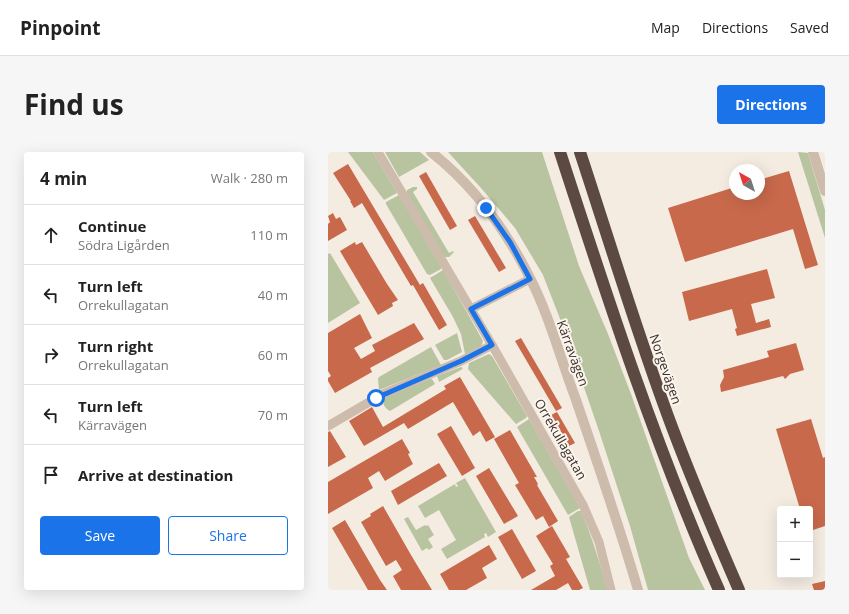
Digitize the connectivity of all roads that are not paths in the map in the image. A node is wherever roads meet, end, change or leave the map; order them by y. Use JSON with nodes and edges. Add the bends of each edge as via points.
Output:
{"nodes":[{"id":1,"x":378,"y":152,"type":"edge"},
{"id":2,"x":431,"y":152,"type":"edge"},
{"id":3,"x":560,"y":152,"type":"edge"},
{"id":4,"x":580,"y":152,"type":"edge"},
{"id":5,"x":813,"y":152,"type":"edge"},
{"id":6,"x":825,"y":191,"type":"edge"},
{"id":7,"x":530,"y":279,"type":"junction"},
{"id":8,"x":471,"y":309,"type":"junction"},
{"id":9,"x":492,"y":345,"type":"junction"},
{"id":10,"x":328,"y":426,"type":"edge"},
{"id":11,"x":611,"y":590,"type":"edge"},
{"id":12,"x":638,"y":590,"type":"edge"},
{"id":13,"x":719,"y":590,"type":"edge"},
{"id":14,"x":739,"y":590,"type":"edge"}],
"edges":[{"from":1,"to":8,"type":"street","name":"Orrekullagatan"},
{"from":2,"to":7,"type":"street","name":"Kärravägen","via":[[446,164],[486,208],[510,242]]},
{"from":3,"to":13,"type":"highway","via":[[646,407]]},
{"from":4,"to":14,"type":"highway","name":"Norgevägen","via":[[665,408]]},
{"from":5,"to":6,"type":"street"},
{"from":7,"to":8,"type":"street"},
{"from":7,"to":12,"type":"street","name":"Kärravägen","via":[[593,450]]},
{"from":8,"to":9,"type":"street","name":"Orrekullagatan"},
{"from":9,"to":10,"type":"street","via":[[384,394]]},
{"from":9,"to":11,"type":"street","name":"Orrekullagatan","via":[[583,505],[599,542]]}]}
